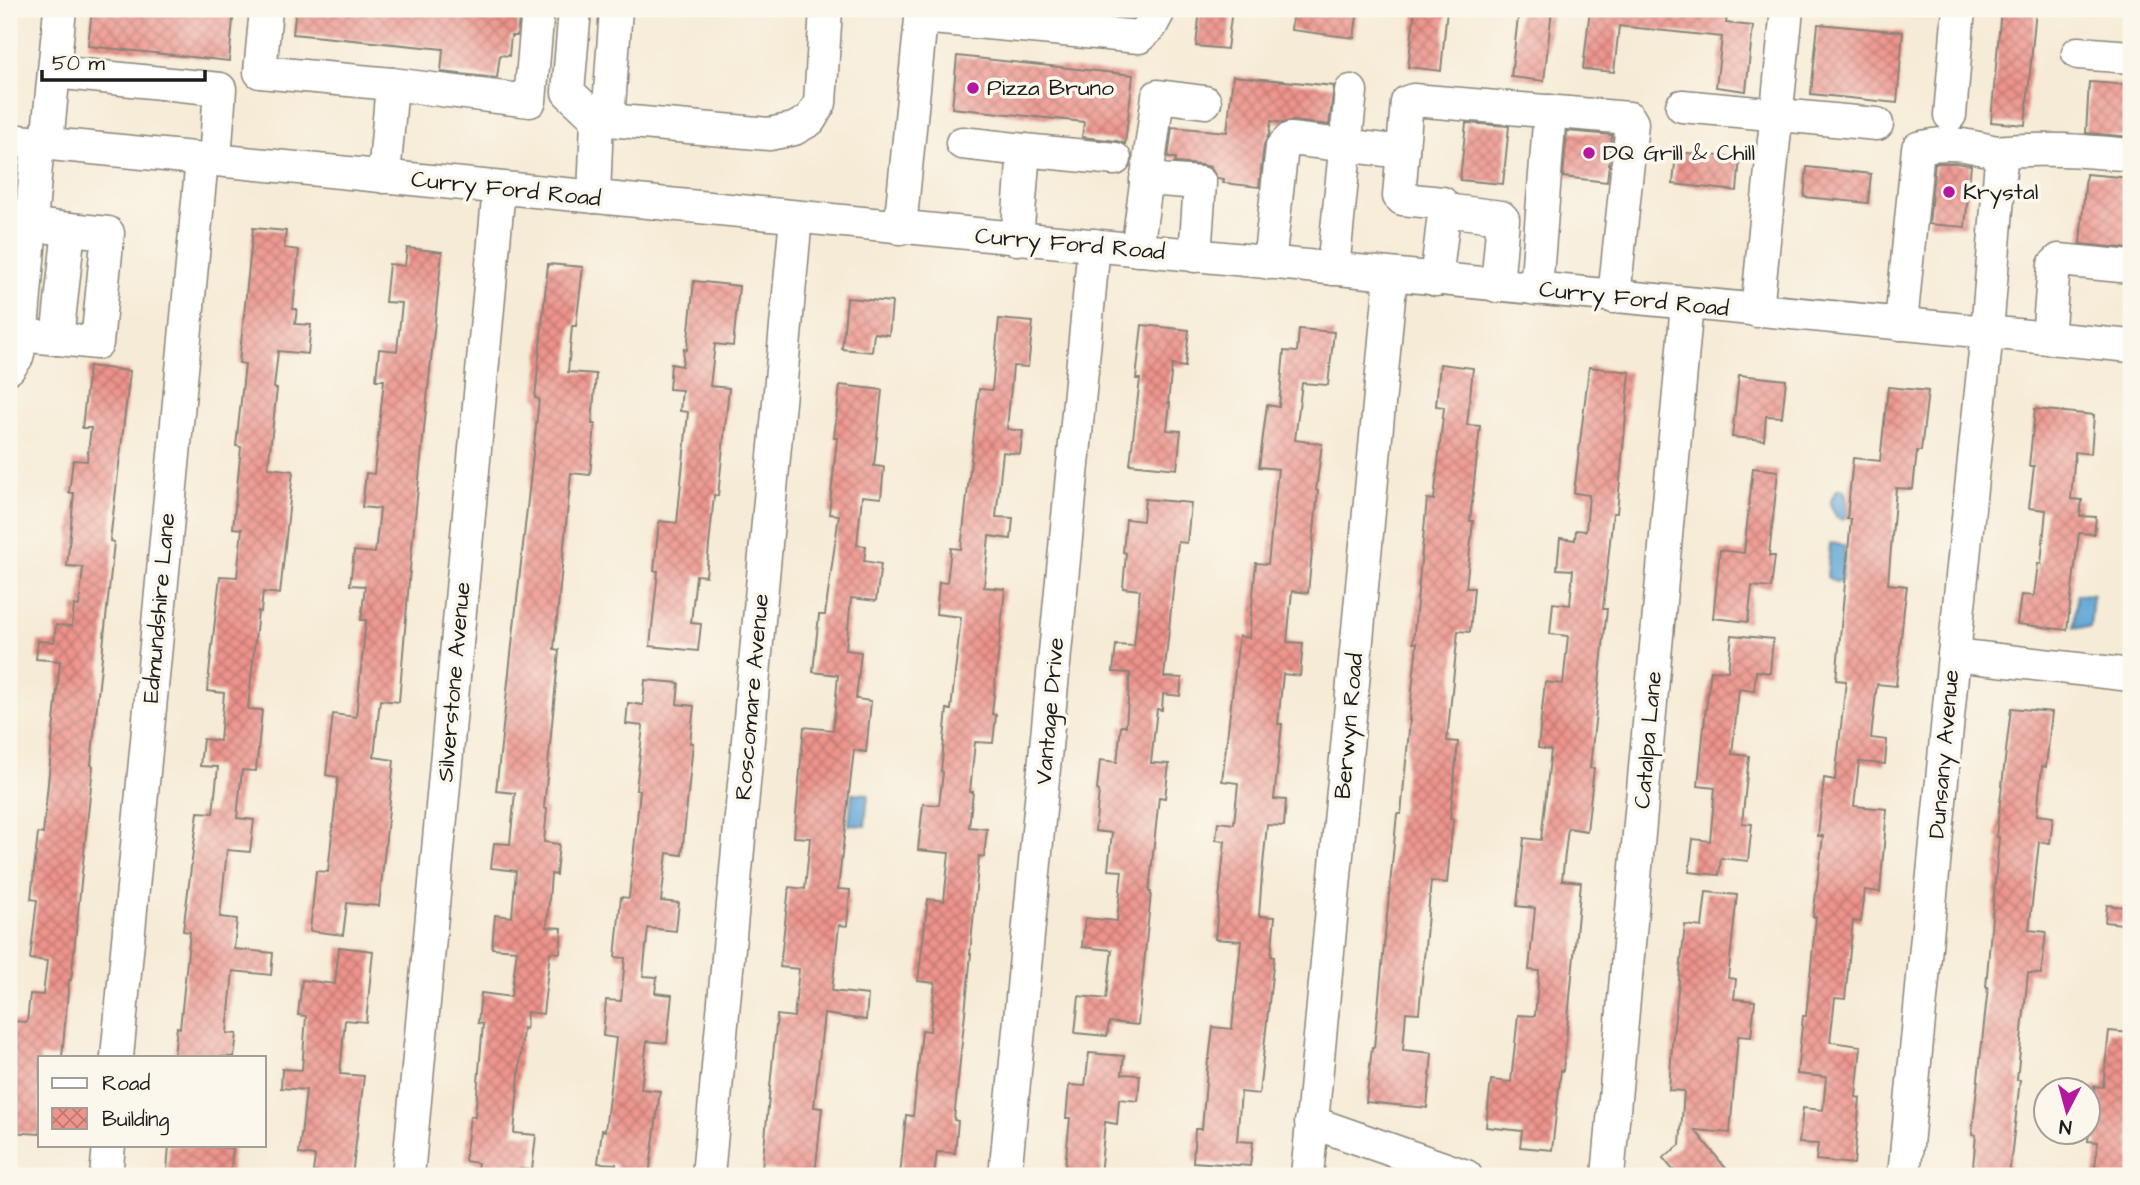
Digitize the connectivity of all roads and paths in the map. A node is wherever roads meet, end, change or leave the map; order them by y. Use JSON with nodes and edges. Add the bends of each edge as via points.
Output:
{"nodes":[{"id":1,"x":60,"y":9,"type":"edge"},
{"id":2,"x":266,"y":9,"type":"edge"},
{"id":3,"x":538,"y":9,"type":"edge"},
{"id":4,"x":575,"y":9,"type":"edge"},
{"id":5,"x":616,"y":9,"type":"edge"},
{"id":6,"x":827,"y":9,"type":"edge"},
{"id":7,"x":1160,"y":9,"type":"edge"},
{"id":8,"x":1787,"y":9,"type":"edge"},
{"id":9,"x":1959,"y":9,"type":"edge"},
{"id":10,"x":922,"y":13,"type":"edge"},
{"id":11,"x":2078,"y":53,"type":"dead end"},
{"id":12,"x":2131,"y":57,"type":"edge"},
{"id":13,"x":54,"y":72,"type":"junction"},
{"id":14,"x":392,"y":84,"type":"junction"},
{"id":15,"x":1351,"y":91,"type":"dead end"},
{"id":16,"x":1205,"y":102,"type":"dead end"},
{"id":17,"x":1682,"y":106,"type":"dead end"},
{"id":18,"x":1550,"y":111,"type":"junction"},
{"id":19,"x":1950,"y":115,"type":"dead end"},
{"id":20,"x":1776,"y":116,"type":"junction"},
{"id":21,"x":602,"y":120,"type":"junction"},
{"id":22,"x":1877,"y":124,"type":"dead end"},
{"id":23,"x":32,"y":142,"type":"edge"},
{"id":24,"x":961,"y":144,"type":"dead end"},
{"id":25,"x":1346,"y":145,"type":"junction"},
{"id":26,"x":1024,"y":150,"type":"junction"},
{"id":27,"x":1403,"y":152,"type":"junction"},
{"id":28,"x":1997,"y":152,"type":"junction"},
{"id":29,"x":2131,"y":156,"type":"edge"},
{"id":30,"x":208,"y":159,"type":"junction"},
{"id":31,"x":1115,"y":159,"type":"dead end"},
{"id":32,"x":384,"y":177,"type":"junction"},
{"id":33,"x":1146,"y":178,"type":"junction"},
{"id":34,"x":499,"y":188,"type":"junction"},
{"id":35,"x":594,"y":197,"type":"junction"},
{"id":36,"x":1445,"y":210,"type":"junction"},
{"id":37,"x":796,"y":217,"type":"junction"},
{"id":38,"x":31,"y":225,"type":"junction"},
{"id":39,"x":900,"y":228,"type":"junction"},
{"id":40,"x":1017,"y":239,"type":"junction"},
{"id":41,"x":1094,"y":245,"type":"junction"},
{"id":42,"x":1137,"y":250,"type":"junction"},
{"id":43,"x":1195,"y":256,"type":"junction"},
{"id":44,"x":1269,"y":263,"type":"junction"},
{"id":45,"x":2131,"y":267,"type":"edge"},
{"id":46,"x":1333,"y":270,"type":"junction"},
{"id":47,"x":1391,"y":276,"type":"junction"},
{"id":48,"x":1436,"y":280,"type":"junction"},
{"id":49,"x":1497,"y":286,"type":"junction"},
{"id":50,"x":1536,"y":289,"type":"junction"},
{"id":51,"x":1614,"y":297,"type":"junction"},
{"id":52,"x":1688,"y":304,"type":"junction"},
{"id":53,"x":1757,"y":311,"type":"junction"},
{"id":54,"x":1901,"y":324,"type":"junction"},
{"id":55,"x":1987,"y":332,"type":"junction"},
{"id":56,"x":22,"y":335,"type":"junction"},
{"id":57,"x":2048,"y":338,"type":"junction"},
{"id":58,"x":2131,"y":346,"type":"edge"},
{"id":59,"x":9,"y":368,"type":"edge"},
{"id":60,"x":1954,"y":655,"type":"junction"},
{"id":61,"x":2131,"y":675,"type":"edge"},
{"id":62,"x":117,"y":1056,"type":"edge"},
{"id":63,"x":1311,"y":1122,"type":"junction"},
{"id":64,"x":109,"y":1146,"type":"edge"},
{"id":65,"x":106,"y":1176,"type":"edge"},
{"id":66,"x":408,"y":1176,"type":"edge"},
{"id":67,"x":708,"y":1176,"type":"edge"},
{"id":68,"x":1005,"y":1176,"type":"edge"},
{"id":69,"x":1307,"y":1176,"type":"edge"},
{"id":70,"x":1466,"y":1176,"type":"edge"},
{"id":71,"x":1608,"y":1176,"type":"edge"},
{"id":72,"x":1904,"y":1176,"type":"edge"}],
"edges":[{"from":1,"to":13,"type":"street"},
{"from":2,"to":14,"type":"street","via":[[260,72]]},
{"from":3,"to":14,"type":"street","via":[[530,101]]},
{"from":4,"to":21,"type":"street","via":[[568,92]]},
{"from":5,"to":21,"type":"street"},
{"from":6,"to":21,"type":"street","via":[[820,103],[810,120],[794,129],[769,134]]},
{"from":7,"to":10,"type":"street","via":[[1139,37]]},
{"from":8,"to":20,"type":"street"},
{"from":9,"to":19,"type":"street"},
{"from":10,"to":39,"type":"street"},
{"from":11,"to":12,"type":"street"},
{"from":13,"to":23,"type":"street"},
{"from":13,"to":30,"type":"street","name":"Edmundshire Lane","via":[[220,89]]},
{"from":14,"to":32,"type":"street"},
{"from":15,"to":25,"type":"street"},
{"from":16,"to":33,"type":"street","via":[[1158,96]]},
{"from":17,"to":20,"type":"street"},
{"from":18,"to":27,"type":"street","via":[[1409,101]]},
{"from":18,"to":50,"type":"street"},
{"from":18,"to":51,"type":"street","via":[[1631,120]]},
{"from":20,"to":22,"type":"street"},
{"from":20,"to":53,"type":"street"},
{"from":21,"to":35,"type":"street"},
{"from":23,"to":30,"type":"street","name":"Curry Ford Road"},
{"from":23,"to":38,"type":"street"},
{"from":24,"to":26,"type":"street"},
{"from":25,"to":27,"type":"street"},
{"from":25,"to":44,"type":"street","via":[[1290,139],[1282,147]]},
{"from":25,"to":46,"type":"street"},
{"from":26,"to":31,"type":"street"},
{"from":26,"to":40,"type":"street"},
{"from":27,"to":36,"type":"street","via":[[1399,196],[1442,203]]},
{"from":28,"to":29,"type":"street","via":[[2066,149]]},
{"from":28,"to":54,"type":"street","via":[[1960,144],[1917,148]]},
{"from":28,"to":55,"type":"street","name":"Dunsany Avenue","via":[[2001,160]]},
{"from":30,"to":32,"type":"street","name":"Curry Ford Road"},
{"from":30,"to":62,"type":"street","name":"Edmundshire Lane"},
{"from":32,"to":34,"type":"street","name":"Curry Ford Road"},
{"from":33,"to":42,"type":"street"},
{"from":33,"to":43,"type":"street","via":[[1200,183]]},
{"from":34,"to":35,"type":"street","name":"Curry Ford Road"},
{"from":34,"to":66,"type":"street","name":"Silverstone Avenue"},
{"from":35,"to":37,"type":"street","name":"Curry Ford Road"},
{"from":36,"to":48,"type":"street"},
{"from":36,"to":49,"type":"street","via":[[1503,219]]},
{"from":37,"to":39,"type":"street","name":"Curry Ford Road"},
{"from":37,"to":67,"type":"street","name":"Roscomare Avenue"},
{"from":38,"to":56,"type":"street"},
{"from":38,"to":56,"type":"street","via":[[108,233],[97,343]]},
{"from":39,"to":40,"type":"street","name":"Curry Ford Road"},
{"from":40,"to":41,"type":"street","name":"Curry Ford Road"},
{"from":41,"to":42,"type":"street","name":"Curry Ford Road"},
{"from":41,"to":68,"type":"street","name":"Vantage Drive"},
{"from":42,"to":43,"type":"street","name":"Curry Ford Road"},
{"from":43,"to":44,"type":"street","name":"Curry Ford Road"},
{"from":44,"to":46,"type":"street","name":"Curry Ford Road"},
{"from":45,"to":57,"type":"street","via":[[2059,260],[2054,265]]},
{"from":46,"to":47,"type":"street","name":"Curry Ford Road"},
{"from":47,"to":48,"type":"street","name":"Curry Ford Road"},
{"from":47,"to":63,"type":"street","name":"Berwyn Road"},
{"from":48,"to":49,"type":"street","name":"Curry Ford Road"},
{"from":49,"to":50,"type":"street","name":"Curry Ford Road"},
{"from":50,"to":51,"type":"street","name":"Curry Ford Road"},
{"from":51,"to":52,"type":"street","name":"Curry Ford Road"},
{"from":52,"to":53,"type":"street","name":"Curry Ford Road"},
{"from":52,"to":71,"type":"street","name":"Catalpa Lane"},
{"from":53,"to":54,"type":"street","name":"Curry Ford Road"},
{"from":54,"to":55,"type":"street","name":"Curry Ford Road"},
{"from":55,"to":57,"type":"street","name":"Curry Ford Road"},
{"from":55,"to":60,"type":"street","name":"Dunsany Avenue"},
{"from":56,"to":59,"type":"street"},
{"from":57,"to":58,"type":"street","name":"Curry Ford Road"},
{"from":60,"to":61,"type":"street"},
{"from":60,"to":72,"type":"street","name":"Dunsany Avenue"},
{"from":63,"to":69,"type":"street","name":"Berwyn Road"},
{"from":63,"to":70,"type":"street"},
{"from":64,"to":65,"type":"street"}]}
